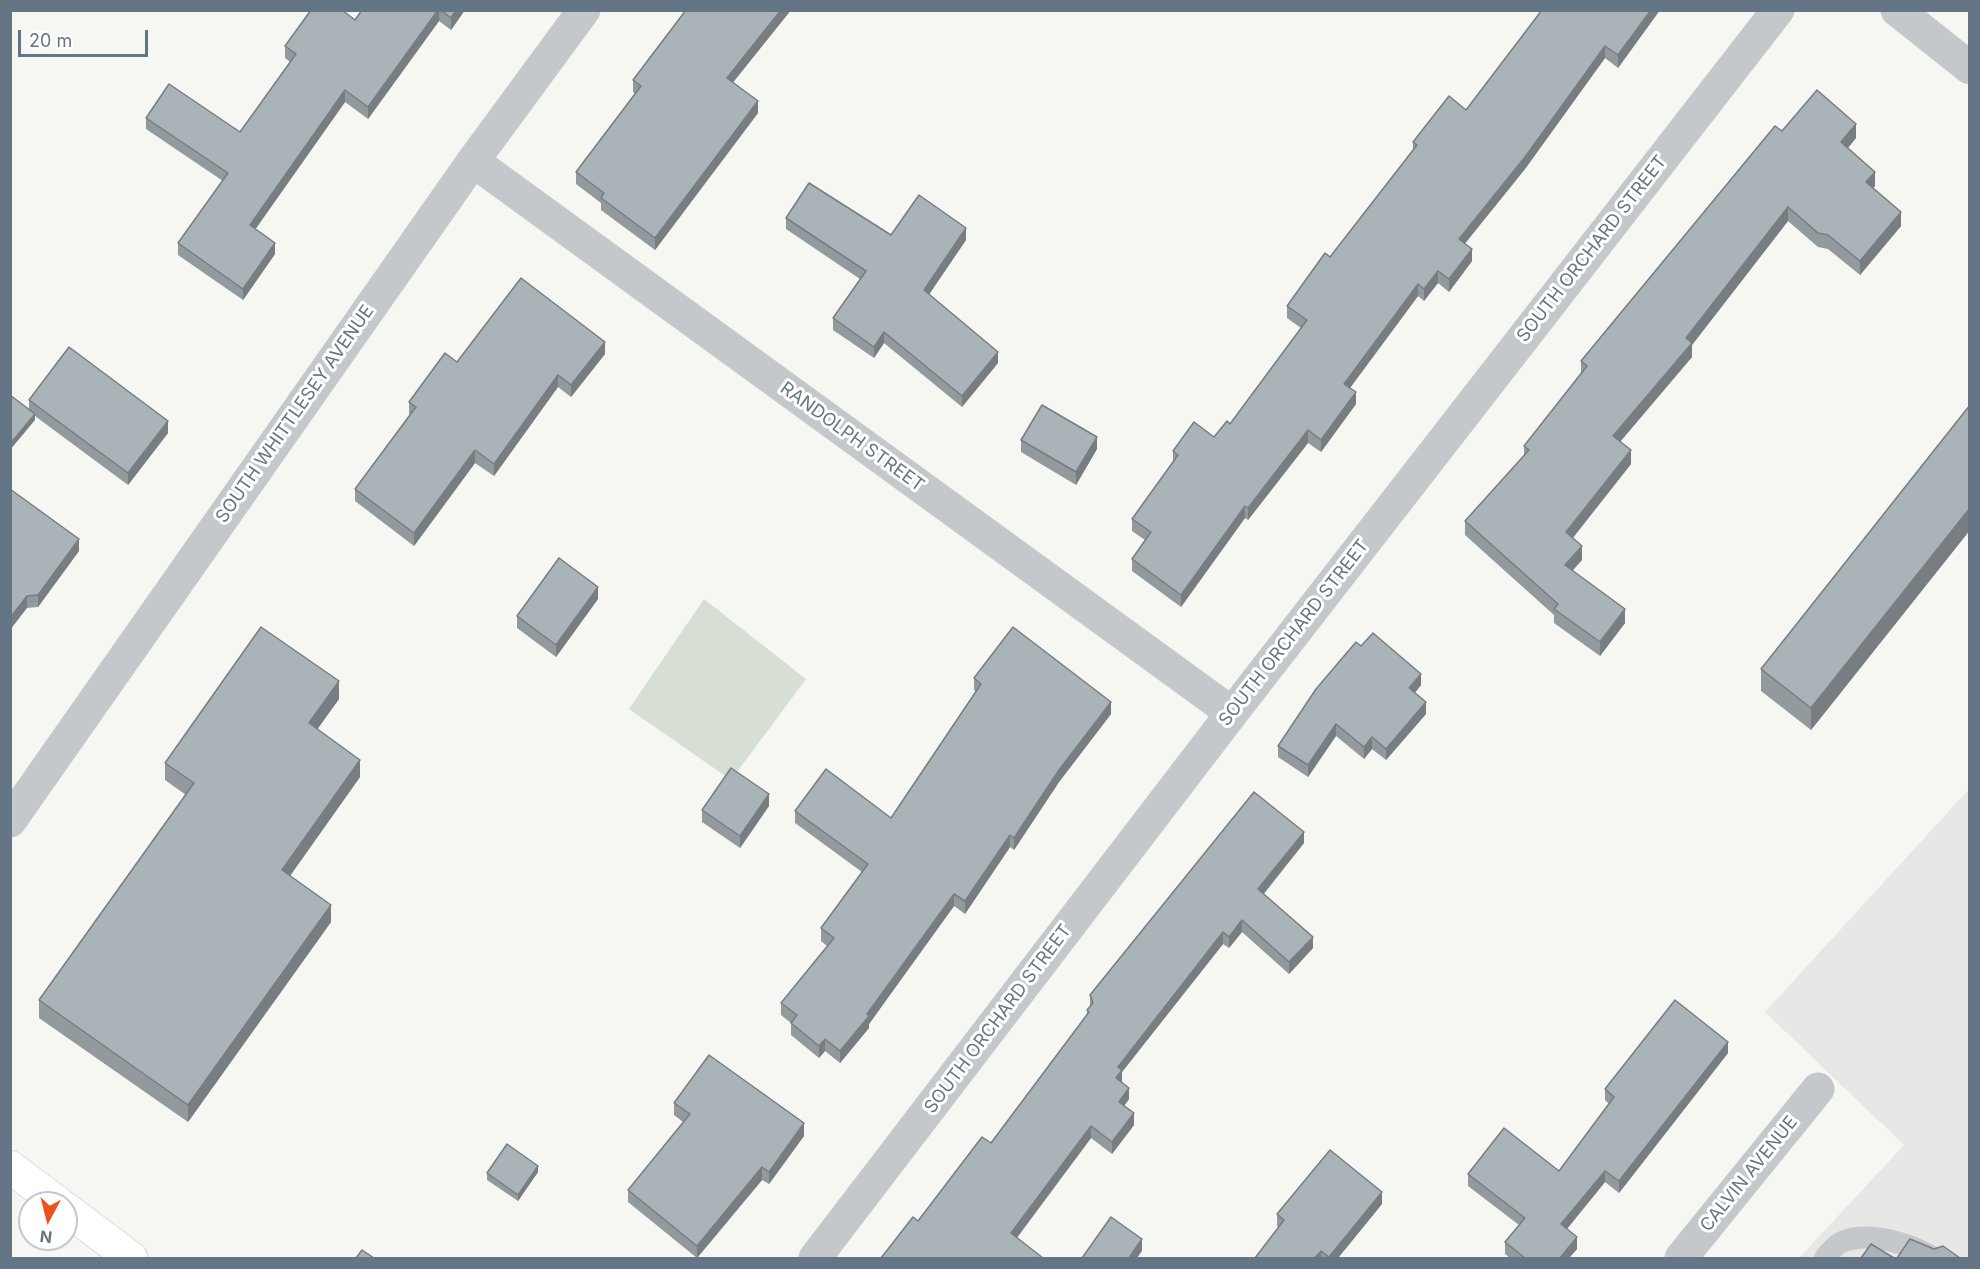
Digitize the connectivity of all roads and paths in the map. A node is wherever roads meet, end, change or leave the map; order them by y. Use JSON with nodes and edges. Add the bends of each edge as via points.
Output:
{"nodes":[{"id":1,"x":584,"y":10,"type":"edge"},
{"id":2,"x":1778,"y":10,"type":"edge"},
{"id":3,"x":1897,"y":10,"type":"edge"},
{"id":4,"x":1970,"y":68,"type":"edge"},
{"id":5,"x":472,"y":161,"type":"junction"},
{"id":6,"x":1232,"y":713,"type":"junction"},
{"id":7,"x":10,"y":821,"type":"edge"},
{"id":8,"x":1818,"y":1089,"type":"dead end"},
{"id":9,"x":10,"y":1167,"type":"edge"},
{"id":10,"x":42,"y":1191,"type":"edge"},
{"id":11,"x":78,"y":1218,"type":"edge"},
{"id":12,"x":1872,"y":1238,"type":"junction"},
{"id":13,"x":131,"y":1258,"type":"edge"},
{"id":14,"x":815,"y":1258,"type":"edge"},
{"id":15,"x":1681,"y":1258,"type":"edge"},
{"id":16,"x":1825,"y":1258,"type":"edge"},
{"id":17,"x":1892,"y":1258,"type":"edge"},
{"id":18,"x":1934,"y":1258,"type":"edge"}],
"edges":[{"from":1,"to":5,"type":"street","name":"SOUTH WHITTLESEY AVENUE"},
{"from":2,"to":6,"type":"street","name":"SOUTH ORCHARD STREET"},
{"from":3,"to":4,"type":"street"},
{"from":5,"to":6,"type":"street","name":"RANDOLPH STREET"},
{"from":5,"to":7,"type":"street","name":"SOUTH WHITTLESEY AVENUE"},
{"from":6,"to":14,"type":"street","name":"SOUTH ORCHARD STREET"},
{"from":8,"to":15,"type":"street","name":"CALVIN AVENUE"},
{"from":9,"to":10,"type":"street"},
{"from":11,"to":13,"type":"street"},
{"from":12,"to":16,"type":"lane","via":[[1842,1242]]},
{"from":12,"to":17,"type":"lane"},
{"from":12,"to":18,"type":"lane","via":[[1919,1250]]}]}
